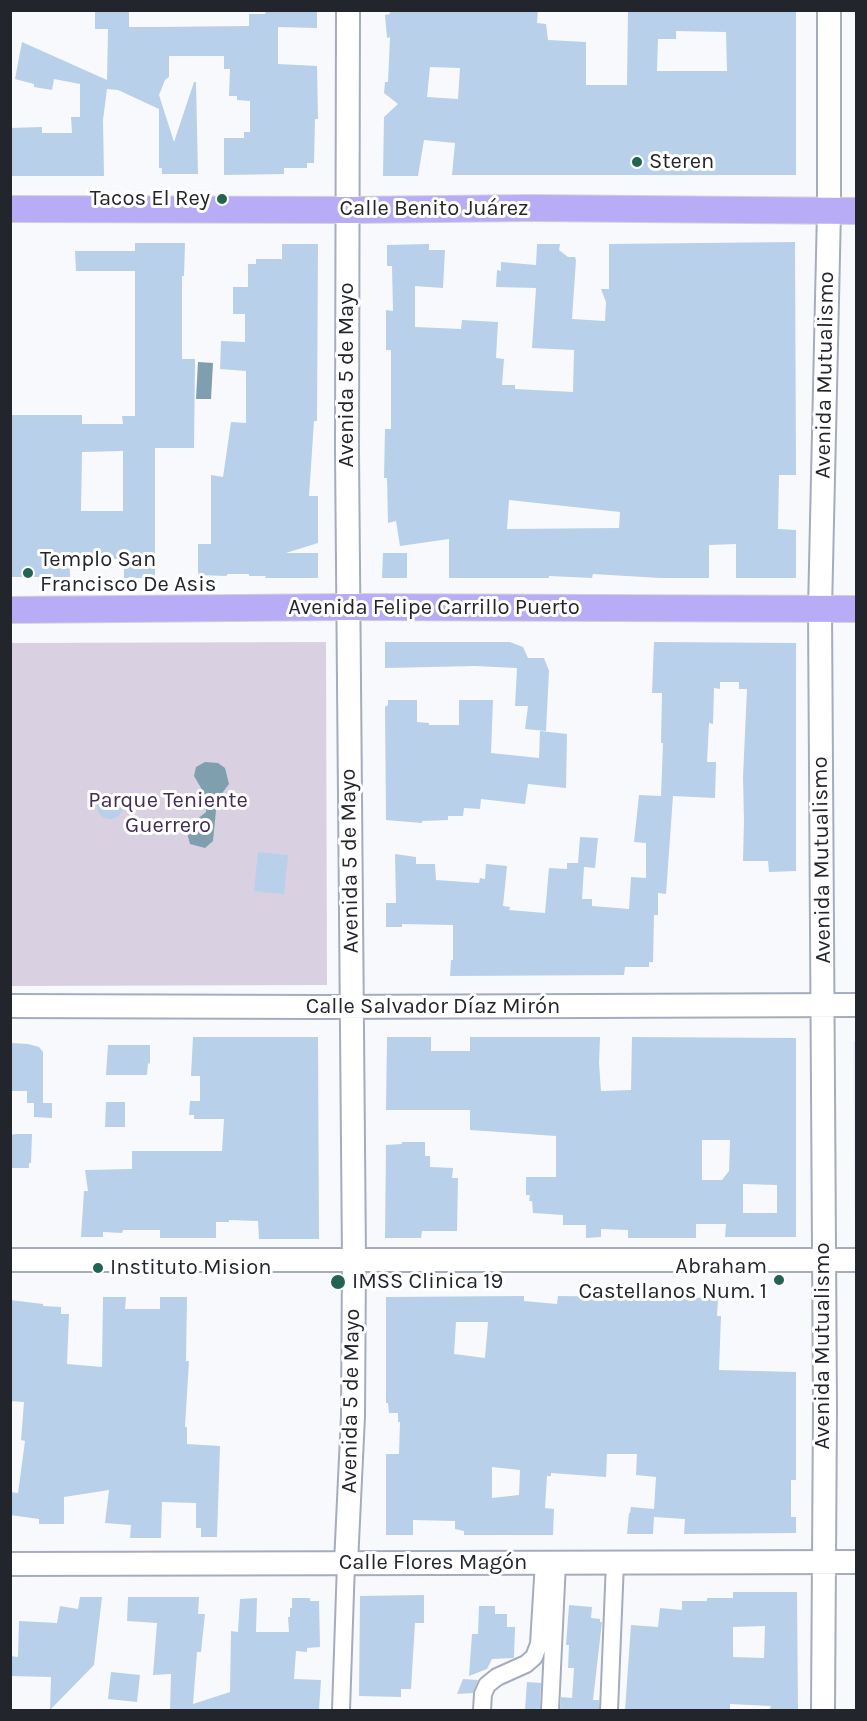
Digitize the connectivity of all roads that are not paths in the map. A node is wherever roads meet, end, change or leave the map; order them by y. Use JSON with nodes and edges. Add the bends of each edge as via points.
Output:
{"nodes":[{"id":1,"x":348,"y":10,"type":"edge"},
{"id":2,"x":829,"y":10,"type":"edge"},
{"id":3,"x":10,"y":209,"type":"edge"},
{"id":4,"x":348,"y":210,"type":"junction"},
{"id":5,"x":856,"y":210,"type":"edge"},
{"id":6,"x":829,"y":211,"type":"junction"},
{"id":7,"x":349,"y":608,"type":"junction"},
{"id":8,"x":856,"y":609,"type":"edge"},
{"id":9,"x":10,"y":610,"type":"edge"},
{"id":10,"x":819,"y":610,"type":"junction"},
{"id":11,"x":856,"y":1005,"type":"edge"},
{"id":12,"x":10,"y":1006,"type":"edge"},
{"id":13,"x":824,"y":1006,"type":"junction"},
{"id":14,"x":352,"y":1007,"type":"junction"},
{"id":15,"x":10,"y":1260,"type":"edge"},
{"id":16,"x":354,"y":1260,"type":"junction"},
{"id":17,"x":822,"y":1260,"type":"junction"},
{"id":18,"x":856,"y":1260,"type":"edge"},
{"id":19,"x":551,"y":1562,"type":"junction"},
{"id":20,"x":615,"y":1562,"type":"junction"},
{"id":21,"x":823,"y":1562,"type":"junction"},
{"id":22,"x":856,"y":1562,"type":"edge"},
{"id":23,"x":346,"y":1563,"type":"junction"},
{"id":24,"x":10,"y":1564,"type":"edge"},
{"id":25,"x":340,"y":1710,"type":"edge"},
{"id":26,"x":482,"y":1710,"type":"edge"},
{"id":27,"x":550,"y":1710,"type":"edge"},
{"id":28,"x":609,"y":1710,"type":"edge"},
{"id":29,"x":823,"y":1710,"type":"edge"}],
"edges":[{"from":1,"to":4,"type":"street","name":"Avenida 5 de Mayo"},
{"from":2,"to":6,"type":"street","name":"Avenida Mutualismo"},
{"from":3,"to":4,"type":"main road","name":"Calle Benito Juárez"},
{"from":4,"to":6,"type":"main road","name":"Calle Benito Juárez"},
{"from":4,"to":7,"type":"street","name":"Avenida 5 de Mayo"},
{"from":5,"to":6,"type":"main road","name":"Calle Benito Juárez"},
{"from":6,"to":10,"type":"street","name":"Avenida Mutualismo"},
{"from":7,"to":9,"type":"main road","name":"Avenida Felipe Carrillo Puerto"},
{"from":7,"to":10,"type":"main road","name":"Avenida Felipe Carrillo Puerto"},
{"from":7,"to":14,"type":"street","name":"Avenida 5 de Mayo"},
{"from":8,"to":10,"type":"main road","name":"Avenida Felipe Carrillo Puerto"},
{"from":10,"to":13,"type":"street","name":"Avenida Mutualismo"},
{"from":11,"to":13,"type":"street","name":"Calle Salvador Díaz Mirón"},
{"from":12,"to":14,"type":"street","name":"Calle Salvador Díaz Mirón"},
{"from":13,"to":14,"type":"street","name":"Calle Salvador Díaz Mirón"},
{"from":13,"to":17,"type":"street","name":"Avenida Mutualismo"},
{"from":14,"to":16,"type":"street","name":"Avenida 5 de Mayo"},
{"from":15,"to":16,"type":"street"},
{"from":16,"to":17,"type":"street"},
{"from":16,"to":23,"type":"street","name":"Avenida 5 de Mayo","via":[[353,1416]]},
{"from":17,"to":18,"type":"street"},
{"from":17,"to":21,"type":"street","name":"Avenida Mutualismo"},
{"from":19,"to":20,"type":"street","name":"Calle Flores Magón"},
{"from":19,"to":23,"type":"street","name":"Calle Flores Magón"},
{"from":19,"to":26,"type":"street","via":[[534,1657],[487,1685]]},
{"from":19,"to":27,"type":"street"},
{"from":20,"to":21,"type":"street","name":"Calle Flores Magón"},
{"from":20,"to":28,"type":"street"},
{"from":21,"to":22,"type":"street","name":"Calle Flores Magón"},
{"from":21,"to":29,"type":"street","name":"Avenida Mutualismo"},
{"from":23,"to":24,"type":"street","name":"Calle Flores Magón"},
{"from":23,"to":25,"type":"street","name":"Avenida 5 de Mayo"}]}
